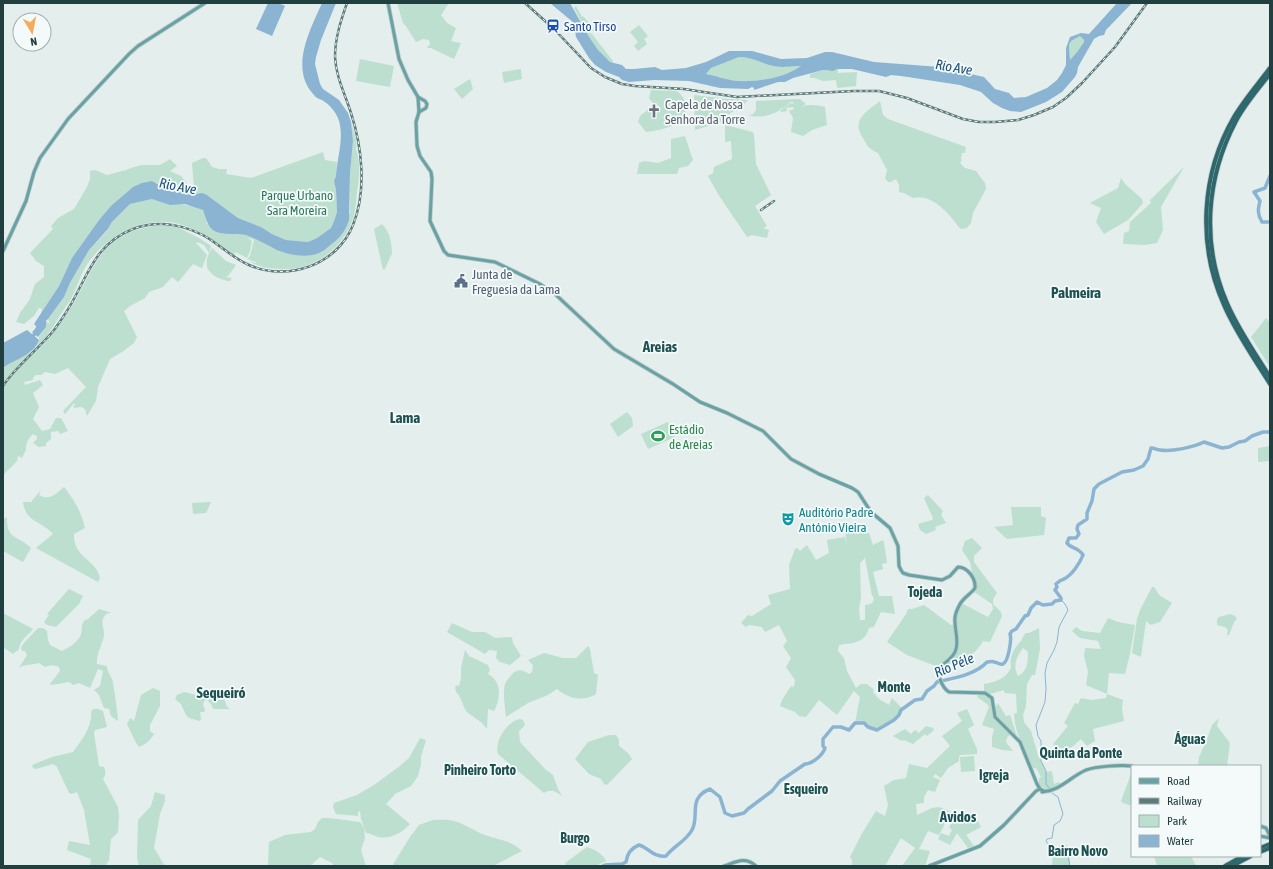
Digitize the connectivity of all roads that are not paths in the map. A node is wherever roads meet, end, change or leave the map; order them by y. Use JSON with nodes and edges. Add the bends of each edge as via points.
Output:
{"nodes":[{"id":1,"x":205,"y":3,"type":"edge"},
{"id":2,"x":388,"y":3,"type":"edge"},
{"id":3,"x":1270,"y":68,"type":"edge"},
{"id":4,"x":1270,"y":74,"type":"edge"},
{"id":5,"x":420,"y":101,"type":"junction"},
{"id":6,"x":419,"y":107,"type":"junction"},
{"id":7,"x":423,"y":109,"type":"junction"},
{"id":8,"x":419,"y":112,"type":"junction"},
{"id":9,"x":3,"y":251,"type":"edge"},
{"id":10,"x":1270,"y":377,"type":"edge"},
{"id":11,"x":1270,"y":384,"type":"edge"},
{"id":12,"x":1131,"y":766,"type":"edge"},
{"id":13,"x":1037,"y":784,"type":"junction"},
{"id":14,"x":1040,"y":789,"type":"junction"},
{"id":15,"x":1044,"y":791,"type":"junction"},
{"id":16,"x":1035,"y":792,"type":"junction"},
{"id":17,"x":1261,"y":826,"type":"edge"},
{"id":18,"x":1267,"y":832,"type":"junction"},
{"id":19,"x":1261,"y":836,"type":"edge"},
{"id":20,"x":1270,"y":837,"type":"edge"},
{"id":21,"x":1270,"y":845,"type":"edge"},
{"id":22,"x":1261,"y":851,"type":"edge"},
{"id":23,"x":1241,"y":857,"type":"edge"},
{"id":24,"x":1249,"y":857,"type":"edge"},
{"id":25,"x":724,"y":866,"type":"edge"},
{"id":26,"x":756,"y":866,"type":"edge"},
{"id":27,"x":929,"y":866,"type":"edge"},
{"id":28,"x":1225,"y":866,"type":"edge"},
{"id":29,"x":1232,"y":866,"type":"edge"}],
"edges":[{"from":1,"to":9,"type":"main road","via":[[138,46],[68,119],[37,163],[26,201]]},
{"from":2,"to":5,"type":"main road","via":[[399,59]]},
{"from":3,"to":11,"type":"highway","via":[[1245,101],[1218,153],[1211,177],[1206,224],[1211,267],[1224,305]]},
{"from":4,"to":10,"type":"highway","via":[[1237,120],[1223,149],[1212,190],[1210,239],[1227,304]]},
{"from":5,"to":6,"type":"main road"},
{"from":5,"to":7,"type":"main road","via":[[427,104]]},
{"from":6,"to":7,"type":"main road"},
{"from":6,"to":8,"type":"main road"},
{"from":7,"to":8,"type":"main road"},
{"from":8,"to":13,"type":"main road","via":[[416,122],[418,149],[432,177],[430,221],[448,255],[495,262],[540,284],[555,294],[614,349],[705,404],[763,431],[791,459],[858,492],[871,512],[894,533],[898,546],[899,566],[903,573],[942,580],[950,576],[956,568],[962,567],[968,571],[975,582],[974,589],[965,597],[957,611],[956,650],[949,660],[940,666],[939,677],[949,692],[985,693],[990,696],[995,717],[1020,742]]},
{"from":12,"to":15,"type":"main road","via":[[1088,770],[1053,790]]},
{"from":13,"to":14,"type":"main road"},
{"from":13,"to":16,"type":"main road"},
{"from":14,"to":15,"type":"main road"},
{"from":14,"to":16,"type":"main road"},
{"from":15,"to":16,"type":"main road"},
{"from":16,"to":27,"type":"main road","via":[[980,846]]},
{"from":17,"to":18,"type":"main road","via":[[1265,827]]},
{"from":18,"to":19,"type":"main road"},
{"from":18,"to":20,"type":"main road"},
{"from":19,"to":20,"type":"main road"},
{"from":21,"to":22,"type":"highway"},
{"from":23,"to":28,"type":"highway"},
{"from":24,"to":29,"type":"highway"},
{"from":25,"to":26,"type":"main road","via":[[745,860]]}]}
